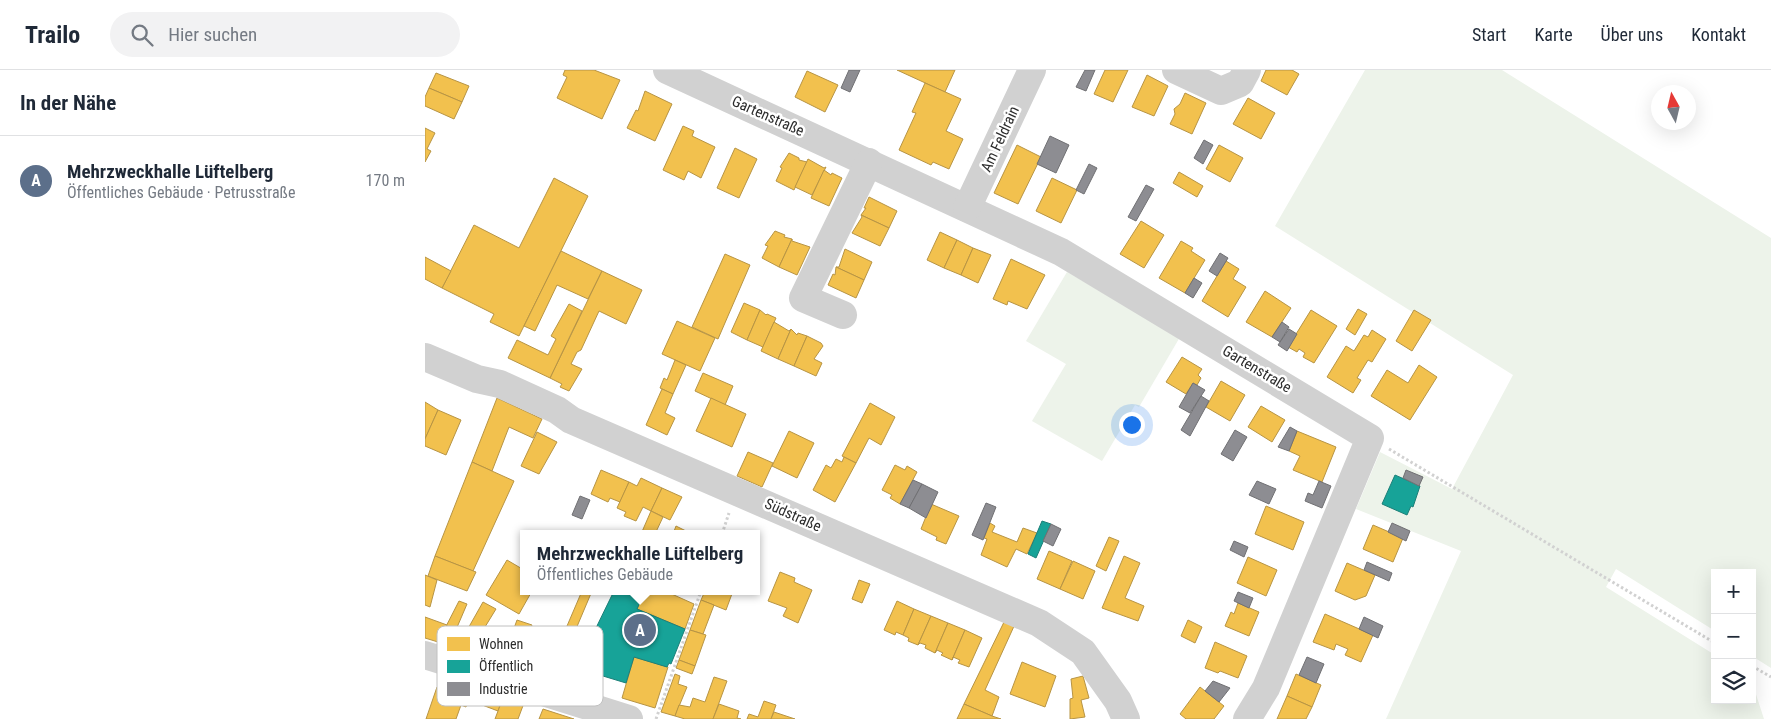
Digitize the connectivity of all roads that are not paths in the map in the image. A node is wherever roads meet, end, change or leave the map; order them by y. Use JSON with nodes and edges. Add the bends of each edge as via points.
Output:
{"nodes":[{"id":1,"x":1032,"y":70,"type":"edge"},
{"id":2,"x":1176,"y":70,"type":"edge"},
{"id":3,"x":1247,"y":70,"type":"edge"},
{"id":4,"x":672,"y":71,"type":"edge"},
{"id":5,"x":869,"y":162,"type":"junction"},
{"id":6,"x":967,"y":208,"type":"junction"},
{"id":7,"x":843,"y":315,"type":"dead end"},
{"id":8,"x":425,"y":357,"type":"edge"},
{"id":9,"x":586,"y":706,"type":"edge"},
{"id":10,"x":629,"y":719,"type":"edge"},
{"id":11,"x":1126,"y":719,"type":"edge"},
{"id":12,"x":1247,"y":719,"type":"edge"}],
"edges":[{"from":1,"to":6,"type":"street","name":"Am Feldrain"},
{"from":2,"to":3,"type":"street","via":[[1221,91],[1240,82]]},
{"from":4,"to":5,"type":"street","name":"Gartenstraße"},
{"from":5,"to":6,"type":"street","name":"Gartenstraße"},
{"from":5,"to":7,"type":"street","via":[[803,298]]},
{"from":6,"to":12,"type":"street","name":"Gartenstraße","via":[[1061,252],[1370,438],[1266,688]]},
{"from":8,"to":11,"type":"street","name":"Südstraße","via":[[477,379],[500,384],[557,410],[571,420],[1039,623],[1083,652],[1118,701]]},
{"from":9,"to":10,"type":"street"}]}
